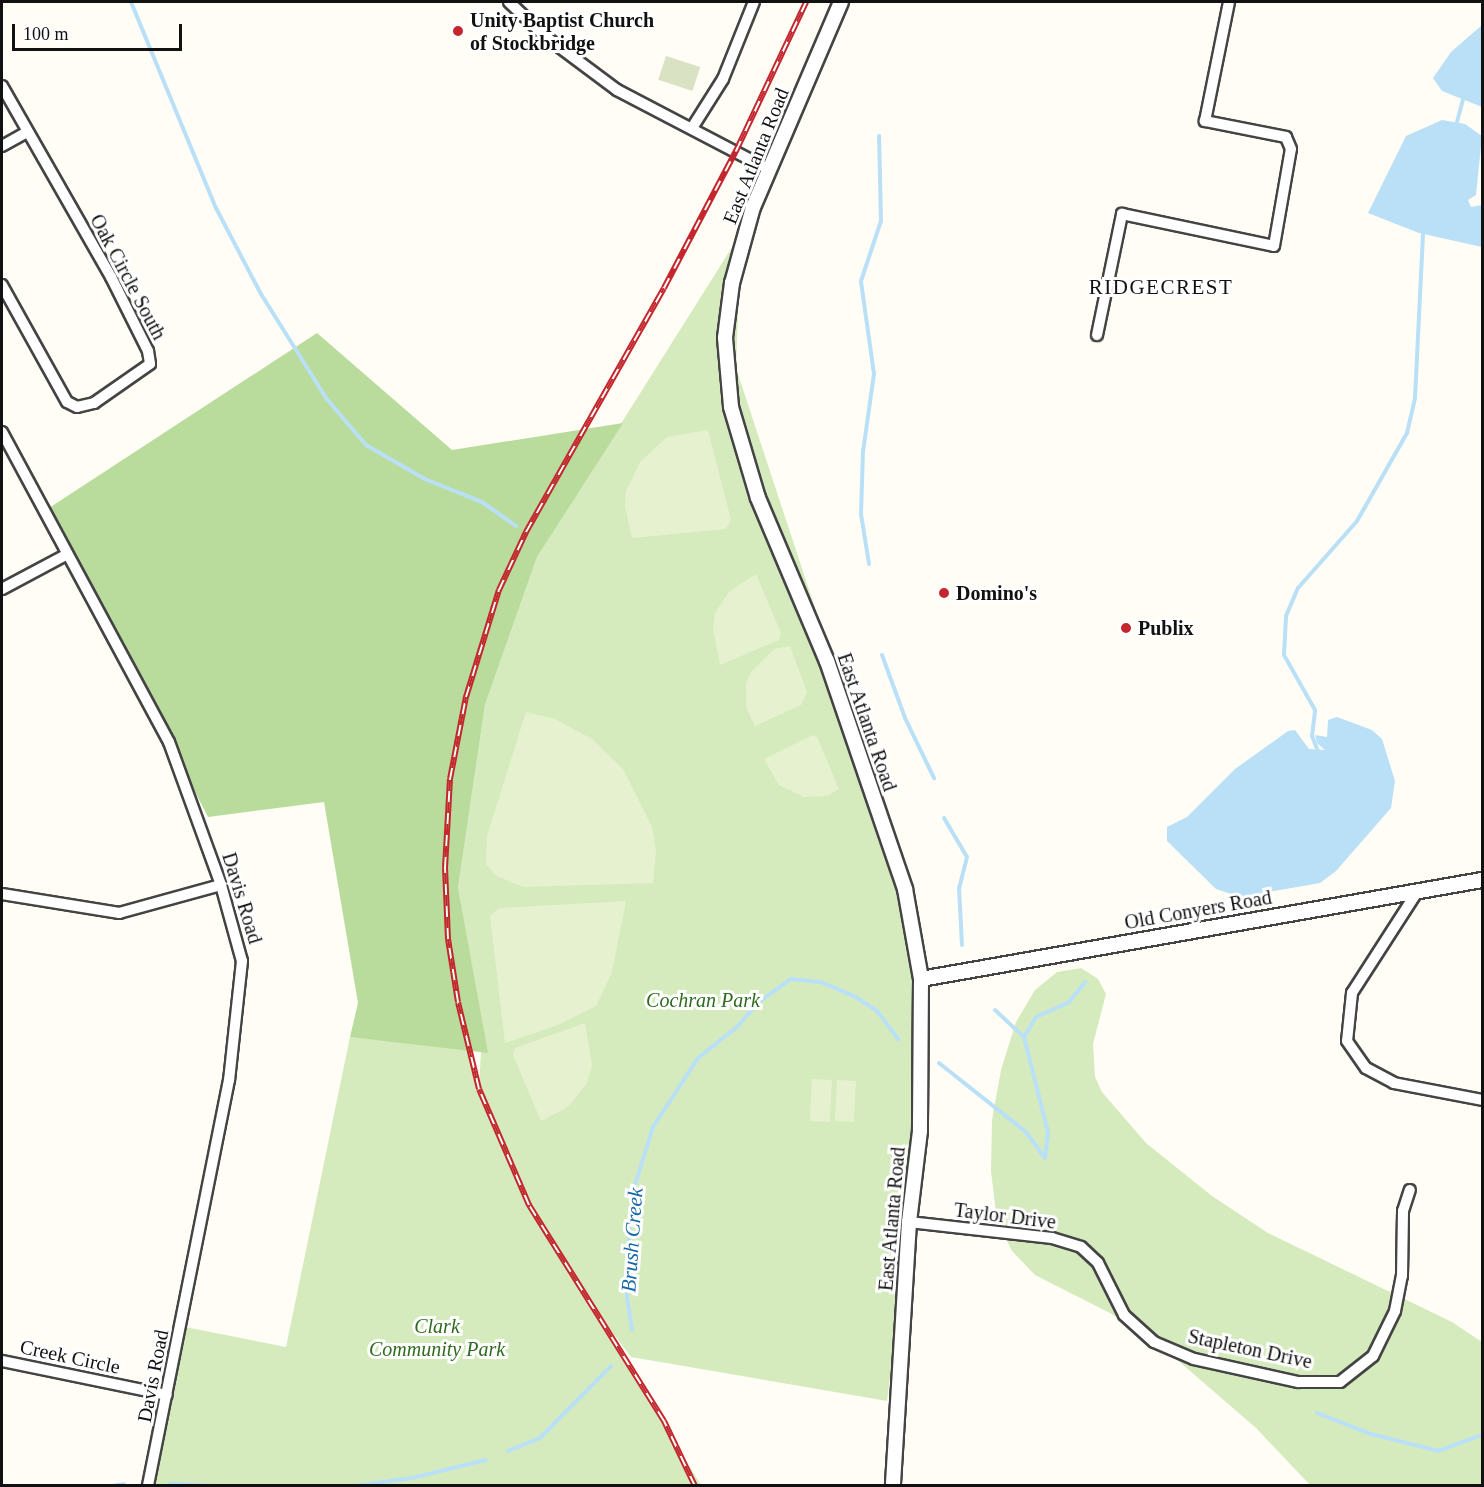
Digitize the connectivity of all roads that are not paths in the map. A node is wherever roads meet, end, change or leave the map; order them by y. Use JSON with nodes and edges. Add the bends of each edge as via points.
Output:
{"nodes":[{"id":1,"x":509,"y":2,"type":"edge"},
{"id":2,"x":754,"y":2,"type":"edge"},
{"id":3,"x":841,"y":2,"type":"edge"},
{"id":4,"x":1228,"y":2,"type":"edge"},
{"id":5,"x":2,"y":86,"type":"edge"},
{"id":6,"x":692,"y":128,"type":"junction"},
{"id":7,"x":27,"y":132,"type":"junction"},
{"id":8,"x":2,"y":146,"type":"edge"},
{"id":9,"x":770,"y":170,"type":"junction"},
{"id":10,"x":2,"y":285,"type":"edge"},
{"id":11,"x":1097,"y":335,"type":"dead end"},
{"id":12,"x":2,"y":432,"type":"edge"},
{"id":13,"x":66,"y":555,"type":"junction"},
{"id":14,"x":2,"y":589,"type":"edge"},
{"id":15,"x":1482,"y":880,"type":"edge"},
{"id":16,"x":221,"y":885,"type":"junction"},
{"id":17,"x":1417,"y":892,"type":"junction"},
{"id":18,"x":2,"y":894,"type":"edge"},
{"id":19,"x":921,"y":979,"type":"junction"},
{"id":20,"x":1482,"y":1100,"type":"edge"},
{"id":21,"x":1410,"y":1190,"type":"dead end"},
{"id":22,"x":909,"y":1222,"type":"junction"},
{"id":23,"x":1093,"y":1257,"type":"joint"},
{"id":24,"x":2,"y":1361,"type":"edge"},
{"id":25,"x":167,"y":1395,"type":"junction"},
{"id":26,"x":148,"y":1485,"type":"edge"},
{"id":27,"x":893,"y":1485,"type":"edge"}],
"edges":[{"from":1,"to":6,"type":"street","via":[[546,37],[617,90]]},
{"from":2,"to":6,"type":"street","via":[[723,79]]},
{"from":3,"to":9,"type":"street","name":"East Atlanta Road"},
{"from":4,"to":11,"type":"street","via":[[1205,121],[1286,137],[1292,150],[1274,246],[1122,214]]},
{"from":5,"to":7,"type":"street"},
{"from":6,"to":9,"type":"street"},
{"from":7,"to":8,"type":"street"},
{"from":7,"to":10,"type":"street","name":"Oak Circle South","via":[[111,277],[148,351],[150,364],[94,403],[77,406],[67,402]]},
{"from":9,"to":19,"type":"street","name":"East Atlanta Road","via":[[744,238],[728,308],[725,338],[731,407],[758,498],[827,661],[905,889]]},
{"from":12,"to":13,"type":"street","name":"Davis Road"},
{"from":13,"to":14,"type":"street"},
{"from":13,"to":16,"type":"street","name":"Davis Road","via":[[169,742]]},
{"from":15,"to":17,"type":"street","name":"Old Conyers Road"},
{"from":16,"to":18,"type":"street","via":[[119,913]]},
{"from":16,"to":25,"type":"street","name":"Davis Road","via":[[242,962],[229,1080]]},
{"from":17,"to":19,"type":"street","name":"Old Conyers Road"},
{"from":17,"to":20,"type":"street","via":[[1352,993],[1347,1041],[1366,1068],[1394,1083]]},
{"from":19,"to":22,"type":"street","name":"East Atlanta Road","via":[[920,1131]]},
{"from":21,"to":23,"type":"street","name":"Stapleton Drive","via":[[1403,1211],[1402,1276],[1395,1311],[1373,1356],[1340,1382],[1289,1380],[1194,1359],[1154,1342],[1124,1315]]},
{"from":22,"to":23,"type":"street","name":"Taylor Drive","via":[[1052,1238],[1081,1247]]},
{"from":22,"to":27,"type":"street","name":"East Atlanta Road"},
{"from":24,"to":25,"type":"street","name":"Creek Circle"},
{"from":25,"to":26,"type":"street","name":"Davis Road"}]}
